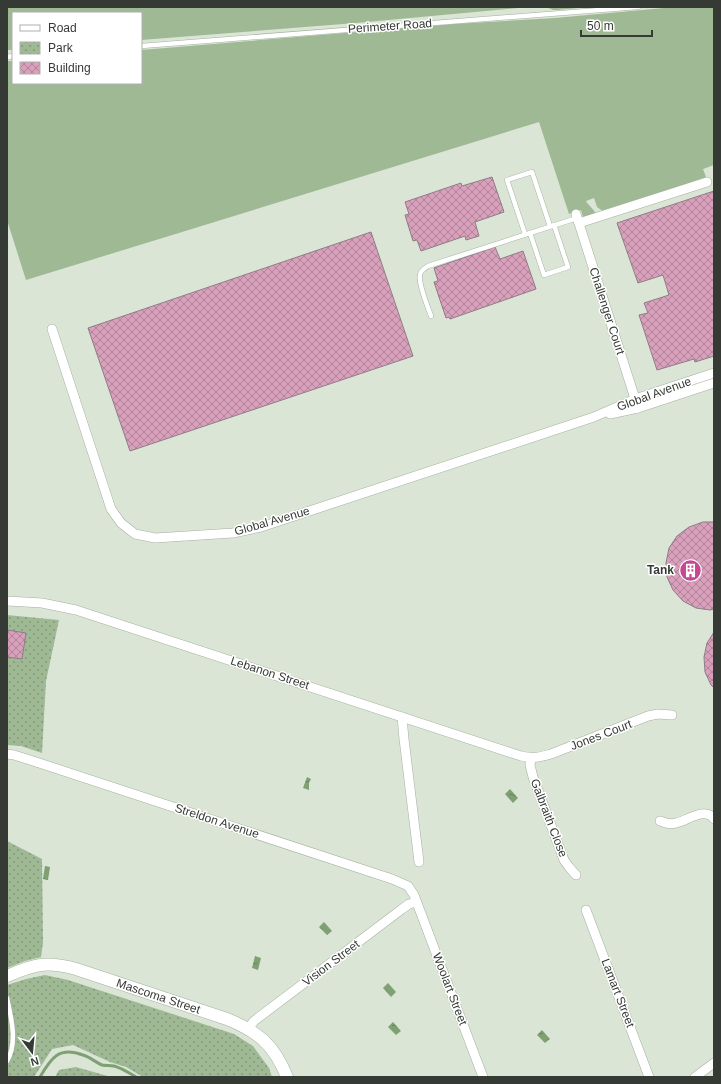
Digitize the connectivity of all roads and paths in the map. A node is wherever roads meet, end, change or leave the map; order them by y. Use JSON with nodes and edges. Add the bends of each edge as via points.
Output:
{"nodes":[{"id":1,"x":638,"y":7,"type":"edge"},
{"id":2,"x":142,"y":46,"type":"edge"},
{"id":3,"x":707,"y":182,"type":"dead end"},
{"id":4,"x":577,"y":218,"type":"junction"},
{"id":5,"x":552,"y":226,"type":"junction"},
{"id":6,"x":528,"y":234,"type":"junction"},
{"id":7,"x":431,"y":316,"type":"dead end"},
{"id":8,"x":52,"y":330,"type":"dead end"},
{"id":9,"x":714,"y":373,"type":"edge"},
{"id":10,"x":714,"y":383,"type":"edge"},
{"id":11,"x":635,"y":399,"type":"junction"},
{"id":12,"x":638,"y":408,"type":"junction"},
{"id":13,"x":594,"y":417,"type":"junction"},
{"id":14,"x":7,"y":601,"type":"edge"},
{"id":15,"x":672,"y":715,"type":"dead end"},
{"id":16,"x":402,"y":717,"type":"junction"},
{"id":17,"x":7,"y":754,"type":"edge"},
{"id":18,"x":531,"y":758,"type":"junction"},
{"id":19,"x":713,"y":817,"type":"edge"},
{"id":20,"x":660,"y":821,"type":"dead end"},
{"id":21,"x":419,"y":862,"type":"dead end"},
{"id":22,"x":576,"y":875,"type":"dead end"},
{"id":23,"x":416,"y":902,"type":"junction"},
{"id":24,"x":586,"y":910,"type":"dead end"},
{"id":25,"x":7,"y":976,"type":"edge"},
{"id":26,"x":7,"y":998,"type":"edge"},
{"id":27,"x":248,"y":1029,"type":"junction"},
{"id":28,"x":7,"y":1061,"type":"edge"},
{"id":29,"x":714,"y":1063,"type":"edge"},
{"id":30,"x":287,"y":1077,"type":"edge"},
{"id":31,"x":483,"y":1077,"type":"edge"},
{"id":32,"x":649,"y":1077,"type":"edge"},
{"id":33,"x":695,"y":1077,"type":"edge"}],
"edges":[{"from":1,"to":2,"type":"lane","name":"Perimeter Road"},
{"from":3,"to":4,"type":"street"},
{"from":4,"to":5,"type":"lane"},
{"from":4,"to":11,"type":"street","name":"Challenger Court"},
{"from":5,"to":6,"type":"lane"},
{"from":5,"to":6,"type":"lane","via":[[568,267],[544,275]]},
{"from":5,"to":6,"type":"lane","via":[[532,172],[507,180]]},
{"from":6,"to":7,"type":"lane","via":[[428,266],[422,271],[420,282]]},
{"from":8,"to":13,"type":"street","name":"Global Avenue","via":[[111,509],[121,523],[135,534],[155,538],[233,533],[261,527]]},
{"from":9,"to":11,"type":"street","name":"Global Avenue"},
{"from":10,"to":12,"type":"street","name":"Global Avenue"},
{"from":11,"to":12,"type":"street","name":"Challenger Court"},
{"from":11,"to":13,"type":"street","name":"Global Avenue"},
{"from":12,"to":13,"type":"street","name":"Global Avenue"},
{"from":14,"to":16,"type":"street","name":"Lebanon Street","via":[[42,603],[76,610]]},
{"from":15,"to":18,"type":"street","name":"Jones Court","via":[[648,716],[551,754]]},
{"from":16,"to":18,"type":"street","name":"Lebanon Street"},
{"from":16,"to":21,"type":"street"},
{"from":17,"to":23,"type":"street","name":"Streldon Avenue","via":[[392,879],[408,886]]},
{"from":18,"to":22,"type":"street","name":"Galbraith Close","via":[[533,777],[564,860]]},
{"from":19,"to":20,"type":"street","via":[[703,814],[672,824]]},
{"from":23,"to":27,"type":"street","name":"Vision Street","via":[[402,909],[254,1021]]},
{"from":23,"to":31,"type":"street","name":"Woolart Street"},
{"from":24,"to":32,"type":"street","name":"Lamart Street"},
{"from":25,"to":27,"type":"main road","name":"Mascoma Street","via":[[31,966],[60,965],[227,1019]]},
{"from":26,"to":28,"type":"lane","via":[[12,1030],[12,1046]]},
{"from":27,"to":30,"type":"main road","name":"Mascoma Street","via":[[273,1051]]},
{"from":29,"to":33,"type":"street"}]}
